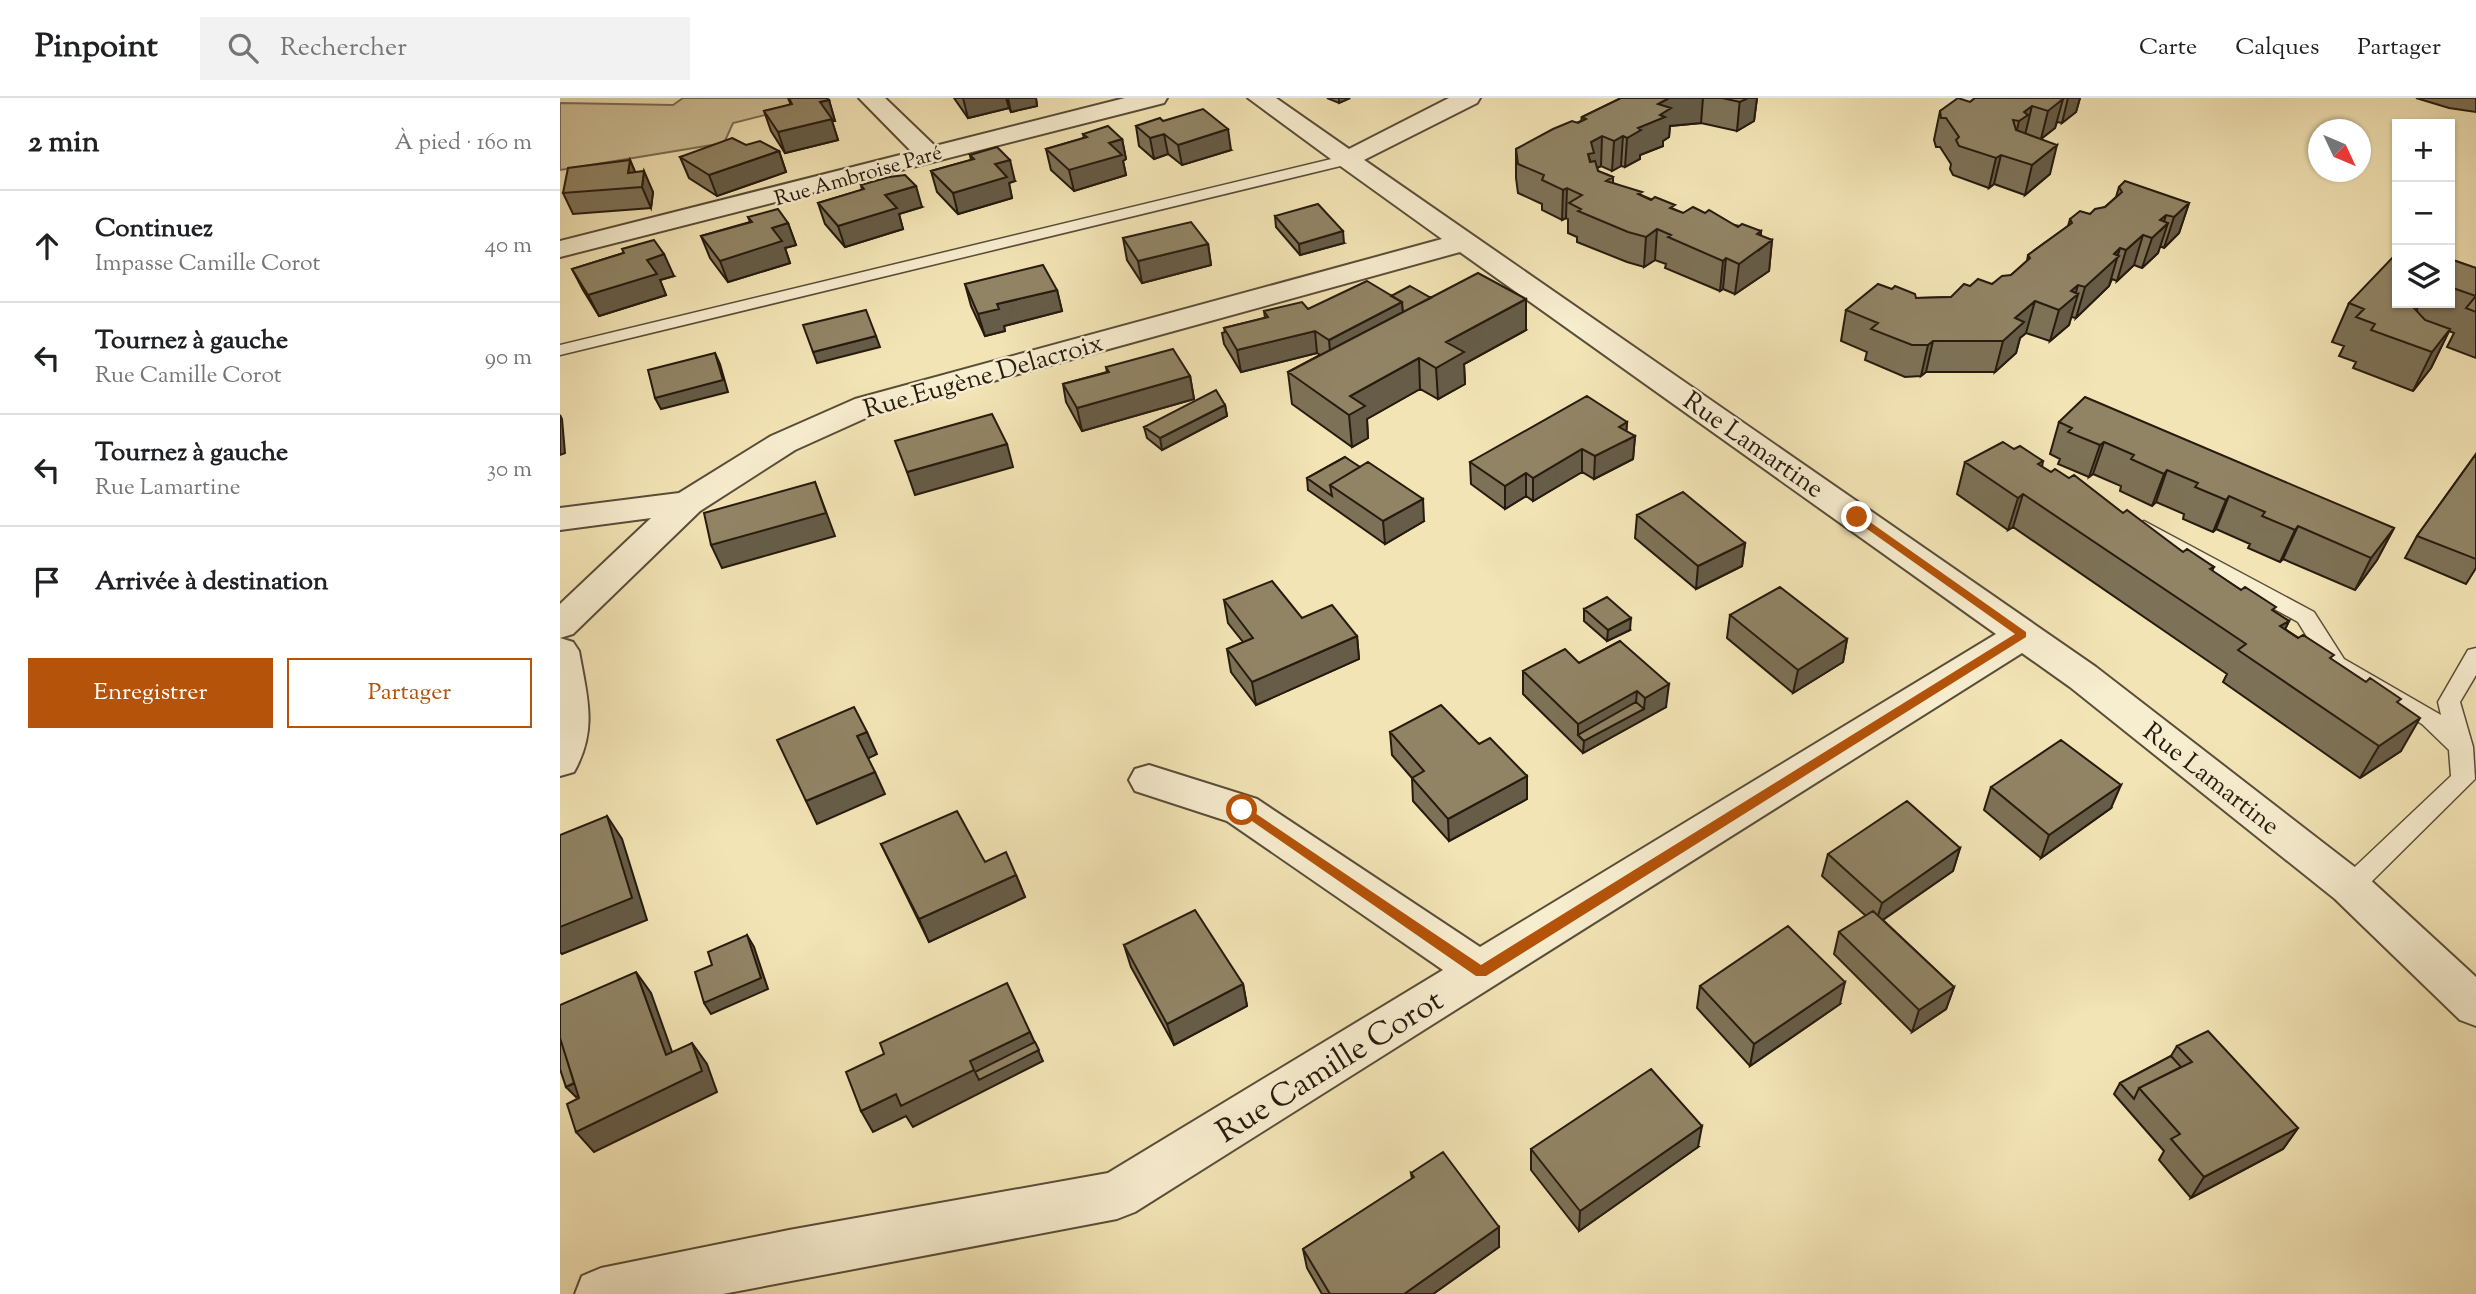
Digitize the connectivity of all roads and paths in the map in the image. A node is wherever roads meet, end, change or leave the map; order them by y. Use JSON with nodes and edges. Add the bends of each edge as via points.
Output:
{"nodes":[{"id":1,"x":871,"y":98,"type":"edge"},
{"id":2,"x":1155,"y":98,"type":"edge"},
{"id":3,"x":1260,"y":98,"type":"edge"},
{"id":4,"x":1468,"y":98,"type":"edge"},
{"id":5,"x":930,"y":155,"type":"junction"},
{"id":6,"x":1348,"y":160,"type":"junction"},
{"id":7,"x":1467,"y":241,"type":"junction"},
{"id":8,"x":560,"y":249,"type":"edge"},
{"id":9,"x":560,"y":350,"type":"edge"},
{"id":10,"x":688,"y":503,"type":"junction"},
{"id":11,"x":2123,"y":517,"type":"edge"},
{"id":12,"x":560,"y":519,"type":"edge"},
{"id":13,"x":560,"y":625,"type":"edge"},
{"id":14,"x":2022,"y":635,"type":"junction"},
{"id":15,"x":560,"y":652,"type":"edge"},
{"id":16,"x":2476,"y":656,"type":"edge"},
{"id":17,"x":2461,"y":747,"type":"junction"},
{"id":18,"x":560,"y":761,"type":"edge"},
{"id":19,"x":1149,"y":780,"type":"dead end"},
{"id":20,"x":2350,"y":887,"type":"junction"},
{"id":21,"x":1481,"y":972,"type":"junction"},
{"id":22,"x":2476,"y":1006,"type":"edge"},
{"id":23,"x":601,"y":1294,"type":"edge"}],
"edges":[{"from":1,"to":5,"type":"street"},
{"from":2,"to":5,"type":"street","name":"Rue Ambroise Paré"},
{"from":3,"to":6,"type":"street","name":"Rue Lamartine"},
{"from":4,"to":6,"type":"street"},
{"from":5,"to":8,"type":"street","name":"Rue Ambroise Paré"},
{"from":6,"to":7,"type":"street","name":"Rue Lamartine"},
{"from":6,"to":9,"type":"lane"},
{"from":7,"to":10,"type":"street","name":"Rue Eugène Delacroix","via":[[866,406],[783,443]]},
{"from":7,"to":14,"type":"street","name":"Rue Lamartine"},
{"from":10,"to":12,"type":"street"},
{"from":10,"to":13,"type":"street","name":"Rue Eugène Delacroix"},
{"from":11,"to":17,"type":"lane","via":[[2306,617],[2336,665],[2430,718]]},
{"from":14,"to":20,"type":"street","name":"Rue Lamartine","via":[[2083,677]]},
{"from":14,"to":21,"type":"street","name":"Rue Camille Corot"},
{"from":15,"to":18,"type":"street","via":[[569,713],[567,750]]},
{"from":16,"to":17,"type":"lane","via":[[2449,702]]},
{"from":17,"to":20,"type":"lane","via":[[2463,779]]},
{"from":19,"to":21,"type":"street","via":[[1242,810]]},
{"from":20,"to":22,"type":"street","name":"Rue Lamartine"},
{"from":21,"to":23,"type":"street","name":"Rue Camille Corot","via":[[1117,1195]]}]}
